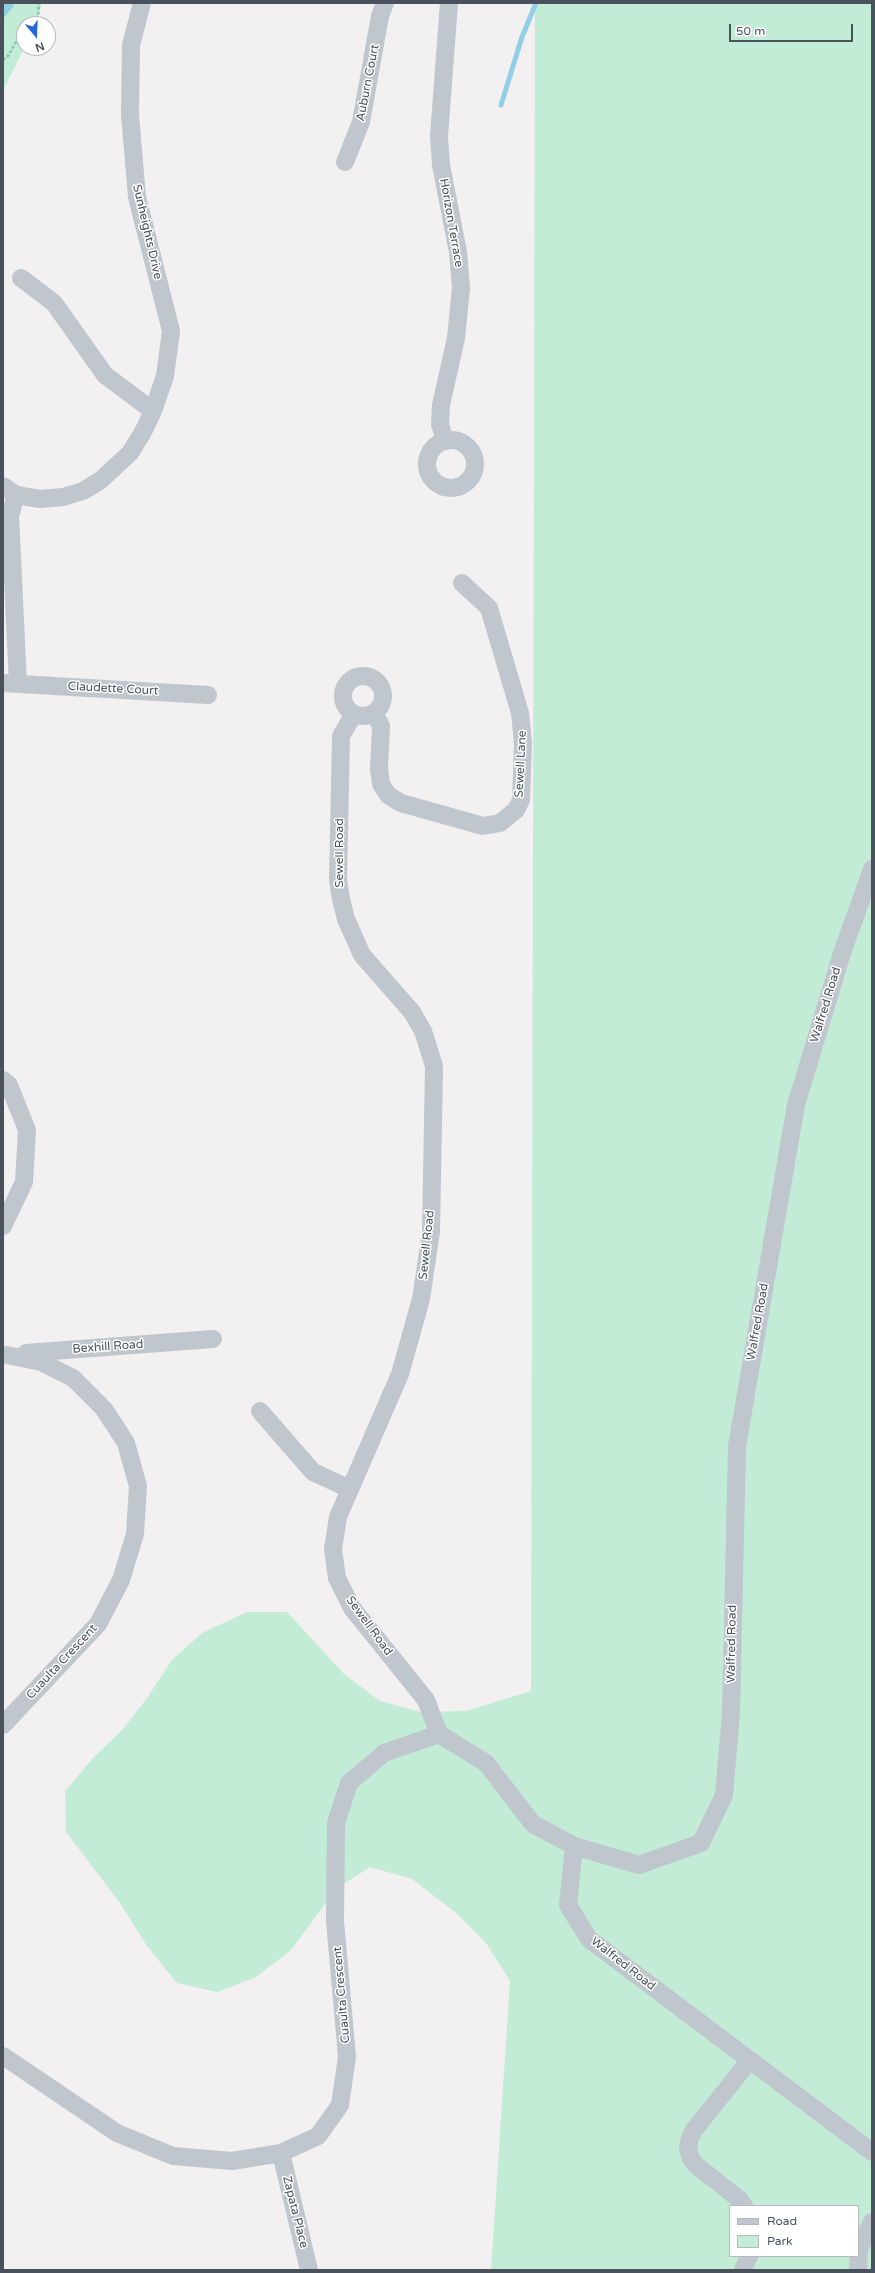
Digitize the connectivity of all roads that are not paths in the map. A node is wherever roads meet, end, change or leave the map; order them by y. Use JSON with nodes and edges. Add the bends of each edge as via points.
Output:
{"nodes":[{"id":1,"x":142,"y":3,"type":"edge"},
{"id":2,"x":385,"y":3,"type":"edge"},
{"id":3,"x":449,"y":3,"type":"edge"},
{"id":4,"x":345,"y":162,"type":"dead end"},
{"id":5,"x":21,"y":278,"type":"dead end"},
{"id":6,"x":153,"y":411,"type":"junction"},
{"id":7,"x":444,"y":441,"type":"dead end"},
{"id":8,"x":9,"y":491,"type":"edge"},
{"id":9,"x":462,"y":582,"type":"dead end"},
{"id":10,"x":10,"y":683,"type":"edge"},
{"id":11,"x":208,"y":695,"type":"dead end"},
{"id":12,"x":374,"y":713,"type":"junction"},
{"id":13,"x":354,"y":714,"type":"junction"},
{"id":14,"x":872,"y":869,"type":"edge"},
{"id":15,"x":3,"y":1080,"type":"edge"},
{"id":16,"x":3,"y":1226,"type":"edge"},
{"id":17,"x":213,"y":1339,"type":"dead end"},
{"id":18,"x":5,"y":1354,"type":"edge"},
{"id":19,"x":260,"y":1411,"type":"dead end"},
{"id":20,"x":350,"y":1489,"type":"junction"},
{"id":21,"x":3,"y":1724,"type":"edge"},
{"id":22,"x":439,"y":1734,"type":"junction"},
{"id":23,"x":574,"y":1846,"type":"junction"},
{"id":24,"x":3,"y":2056,"type":"edge"},
{"id":25,"x":750,"y":2060,"type":"junction"},
{"id":26,"x":872,"y":2152,"type":"edge"},
{"id":27,"x":281,"y":2153,"type":"junction"},
{"id":28,"x":743,"y":2205,"type":"edge"},
{"id":29,"x":872,"y":2222,"type":"edge"},
{"id":30,"x":859,"y":2249,"type":"edge"},
{"id":31,"x":749,"y":2257,"type":"edge"},
{"id":32,"x":859,"y":2257,"type":"edge"},
{"id":33,"x":309,"y":2270,"type":"edge"},
{"id":34,"x":743,"y":2270,"type":"edge"},
{"id":35,"x":858,"y":2270,"type":"edge"}],
"edges":[{"from":1,"to":6,"type":"street","name":"Sunheights Drive","via":[[131,45],[131,130],[137,197],[171,331],[165,376]]},
{"from":2,"to":4,"type":"street","name":"Auburn Court","via":[[380,16],[362,122]]},
{"from":3,"to":7,"type":"street","name":"Horizon Terrace","via":[[439,136],[441,165],[458,252],[461,288],[456,338],[441,405],[440,424]]},
{"from":5,"to":6,"type":"street","via":[[54,303],[105,375]]},
{"from":6,"to":8,"type":"street","name":"Sunheights Drive","via":[[130,453],[101,480],[83,491],[63,497],[40,499]]},
{"from":8,"to":10,"type":"street","name":"Claudette Court"},
{"from":9,"to":12,"type":"street","name":"Sewell Lane","via":[[489,608],[520,713],[523,729],[521,800],[516,810],[500,823],[483,826],[401,803],[388,794],[381,784],[381,726]]},
{"from":10,"to":11,"type":"street","name":"Claudette Court"},
{"from":12,"to":13,"type":"street","via":[[361,716]]},
{"from":12,"to":13,"type":"street","via":[[383,701],[381,686],[370,677],[362,676],[349,682],[343,696],[344,703]]},
{"from":13,"to":20,"type":"street","name":"Sewell Road","via":[[341,736],[338,880],[341,900],[346,919],[362,955],[412,1012],[422,1031],[434,1066],[431,1232],[421,1299],[400,1374]]},
{"from":14,"to":23,"type":"street","name":"Walfred Road","via":[[842,953],[796,1104],[737,1446],[731,1713],[724,1795],[701,1843],[639,1865]]},
{"from":15,"to":16,"type":"street","via":[[9,1085],[27,1130],[24,1182]]},
{"from":17,"to":18,"type":"street","name":"Bexhill Road"},
{"from":18,"to":21,"type":"street","name":"Cuaulta Crescent","via":[[41,1362],[73,1378],[104,1408],[126,1443],[138,1486],[135,1534],[121,1580],[98,1624]]},
{"from":19,"to":20,"type":"street","via":[[313,1472]]},
{"from":20,"to":22,"type":"street","name":"Sewell Road","via":[[338,1517],[333,1549],[337,1578],[352,1608],[426,1700]]},
{"from":22,"to":23,"type":"street","via":[[486,1763],[533,1824]]},
{"from":22,"to":27,"type":"street","name":"Cuaulta Crescent","via":[[384,1753],[349,1783],[336,1823],[335,1920],[347,2057],[340,2105],[318,2136]]},
{"from":23,"to":25,"type":"street","name":"Walfred Road","via":[[568,1905],[589,1939]]},
{"from":24,"to":27,"type":"street","name":"Cuaulta Crescent","via":[[117,2133],[173,2156],[232,2162]]},
{"from":25,"to":26,"type":"street","name":"Walfred Road"},
{"from":25,"to":28,"type":"street","via":[[694,2130],[688,2149],[691,2159],[697,2166]]},
{"from":27,"to":33,"type":"street","name":"Zapata Place"},
{"from":29,"to":30,"type":"street"},
{"from":31,"to":34,"type":"street"},
{"from":32,"to":35,"type":"street"}]}
